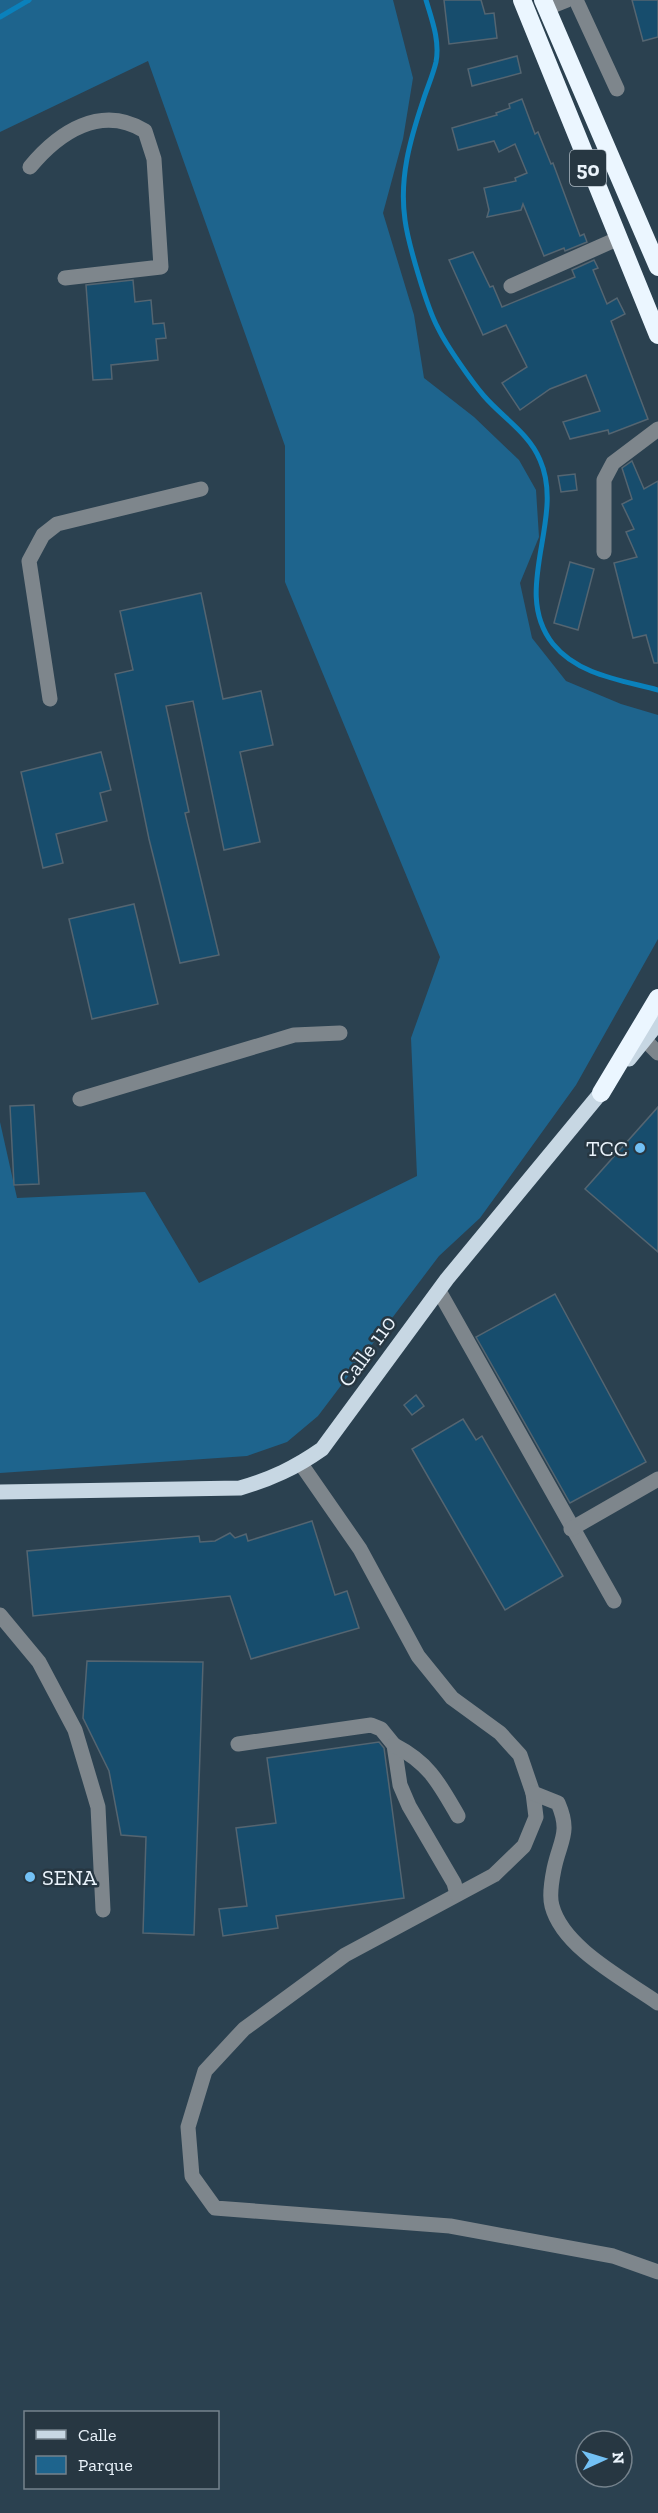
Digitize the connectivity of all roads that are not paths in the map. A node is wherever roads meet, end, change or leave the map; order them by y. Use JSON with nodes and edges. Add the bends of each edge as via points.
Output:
{"nodes":[{"id":1,"x":522,"y":0,"type":"edge"},
{"id":2,"x":567,"y":0,"type":"edge"},
{"id":3,"x":576,"y":0,"type":"edge"},
{"id":4,"x":545,"y":4,"type":"edge"},
{"id":5,"x":617,"y":89,"type":"dead end"},
{"id":6,"x":30,"y":167,"type":"dead end"},
{"id":7,"x":617,"y":239,"type":"junction"},
{"id":8,"x":653,"y":244,"type":"edge"},
{"id":9,"x":658,"y":267,"type":"edge"},
{"id":10,"x":65,"y":278,"type":"dead end"},
{"id":11,"x":511,"y":286,"type":"dead end"},
{"id":12,"x":658,"y":335,"type":"edge"},
{"id":13,"x":658,"y":429,"type":"edge"},
{"id":14,"x":201,"y":489,"type":"dead end"},
{"id":15,"x":604,"y":552,"type":"dead end"},
{"id":16,"x":50,"y":699,"type":"dead end"},
{"id":17,"x":658,"y":998,"type":"edge"},
{"id":18,"x":658,"y":1023,"type":"edge"},
{"id":19,"x":340,"y":1033,"type":"dead end"},
{"id":20,"x":645,"y":1040,"type":"junction"},
{"id":21,"x":658,"y":1053,"type":"edge"},
{"id":22,"x":601,"y":1093,"type":"junction"},
{"id":23,"x":80,"y":1099,"type":"dead end"},
{"id":24,"x":439,"y":1291,"type":"junction"},
{"id":25,"x":301,"y":1464,"type":"junction"},
{"id":26,"x":658,"y":1479,"type":"edge"},
{"id":27,"x":0,"y":1492,"type":"edge"},
{"id":28,"x":571,"y":1529,"type":"junction"},
{"id":29,"x":614,"y":1602,"type":"dead end"},
{"id":30,"x":0,"y":1615,"type":"edge"},
{"id":31,"x":238,"y":1744,"type":"dead end"},
{"id":32,"x":394,"y":1745,"type":"junction"},
{"id":33,"x":533,"y":1793,"type":"junction"},
{"id":34,"x":458,"y":1816,"type":"dead end"},
{"id":35,"x":457,"y":1894,"type":"junction"},
{"id":36,"x":104,"y":1910,"type":"dead end"},
{"id":37,"x":658,"y":2003,"type":"edge"},
{"id":38,"x":658,"y":2272,"type":"edge"}],
"edges":[{"from":1,"to":7,"type":"highway","number":"50"},
{"from":2,"to":4,"type":"street"},
{"from":3,"to":5,"type":"street"},
{"from":4,"to":8,"type":"highway","number":"50"},
{"from":6,"to":10,"type":"street","via":[[45,149],[74,129],[98,120],[130,122],[145,132],[154,159],[161,267]]},
{"from":7,"to":11,"type":"street"},
{"from":7,"to":12,"type":"highway","number":"50"},
{"from":8,"to":9,"type":"highway","number":"50"},
{"from":13,"to":15,"type":"street","via":[[613,463],[604,480]]},
{"from":14,"to":16,"type":"street","via":[[57,524],[43,535],[29,561]]},
{"from":17,"to":22,"type":"highway"},
{"from":18,"to":20,"type":"main road","name":"Calle 110"},
{"from":19,"to":23,"type":"street","via":[[294,1035]]},
{"from":20,"to":21,"type":"street"},
{"from":20,"to":22,"type":"main road","name":"Calle 110"},
{"from":22,"to":24,"type":"main road","name":"Calle 110"},
{"from":24,"to":25,"type":"main road","name":"Calle 110","via":[[322,1449]]},
{"from":24,"to":28,"type":"street"},
{"from":25,"to":27,"type":"main road","name":"Calle 110","via":[[277,1477],[240,1488]]},
{"from":25,"to":33,"type":"street","via":[[360,1549],[418,1656],[452,1698],[500,1733],[520,1755]]},
{"from":26,"to":28,"type":"street"},
{"from":28,"to":29,"type":"street"},
{"from":30,"to":36,"type":"street","via":[[39,1662],[75,1731],[98,1807]]},
{"from":31,"to":32,"type":"street","via":[[371,1725],[381,1729]]},
{"from":32,"to":34,"type":"street","via":[[433,1772]]},
{"from":32,"to":35,"type":"street","via":[[400,1785]]},
{"from":33,"to":35,"type":"street","via":[[536,1817],[525,1846],[494,1875]]},
{"from":33,"to":37,"type":"street","via":[[558,1803],[567,1822],[554,1871],[551,1904],[558,1923],[572,1942]]},
{"from":35,"to":38,"type":"street","via":[[345,1955],[236,2038],[205,2071],[188,2127],[192,2176],[214,2208],[450,2226],[613,2256]]}]}
